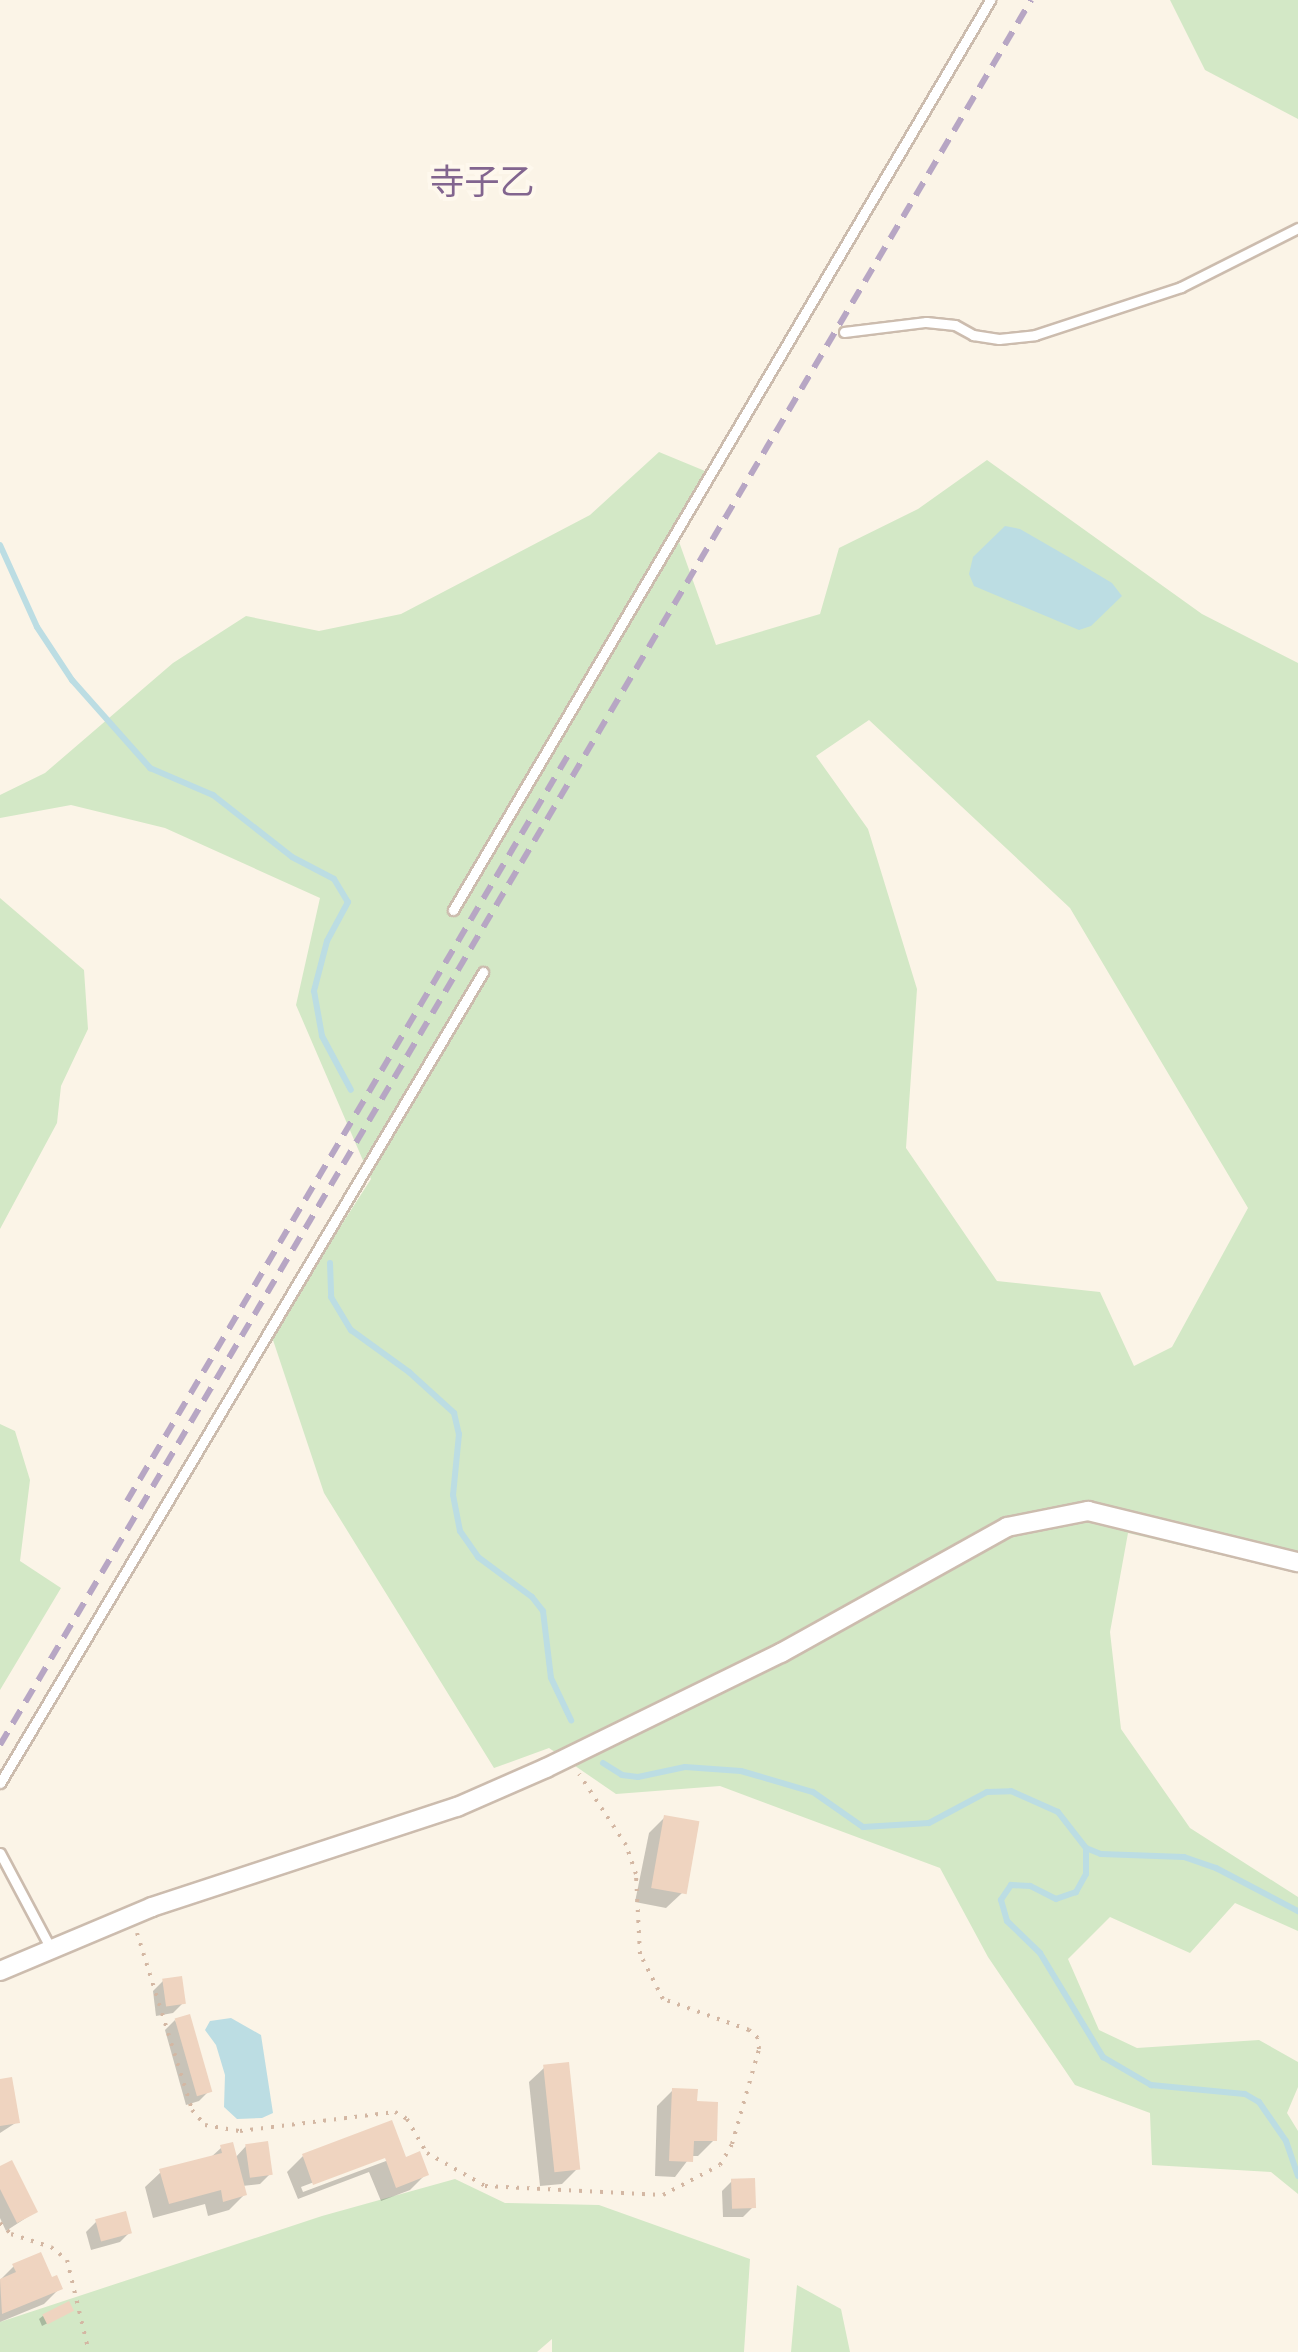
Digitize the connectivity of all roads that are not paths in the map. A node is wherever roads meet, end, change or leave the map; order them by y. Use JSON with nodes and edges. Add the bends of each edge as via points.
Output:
{"nodes":[{"id":1,"x":990,"y":0,"type":"edge"},
{"id":2,"x":1298,"y":228,"type":"edge"},
{"id":3,"x":844,"y":332,"type":"dead end"},
{"id":4,"x":796,"y":335,"type":"junction"},
{"id":5,"x":811,"y":336,"type":"dead end"},
{"id":6,"x":453,"y":910,"type":"dead end"},
{"id":7,"x":483,"y":972,"type":"dead end"},
{"id":8,"x":1298,"y":1562,"type":"edge"},
{"id":9,"x":0,"y":1782,"type":"edge"},
{"id":10,"x":0,"y":1853,"type":"edge"},
{"id":11,"x":51,"y":1949,"type":"junction"},
{"id":12,"x":0,"y":1971,"type":"edge"}],
"edges":[{"from":1,"to":4,"type":"lane"},
{"from":2,"to":3,"type":"lane","via":[[1181,287],[1035,336],[999,340],[926,322]]},
{"from":4,"to":5,"type":"lane"},
{"from":4,"to":6,"type":"lane"},
{"from":7,"to":9,"type":"lane"},
{"from":8,"to":11,"type":"street","via":[[1088,1512],[1007,1527],[781,1653],[457,1807]]},
{"from":10,"to":11,"type":"lane"},
{"from":11,"to":12,"type":"street"}]}
